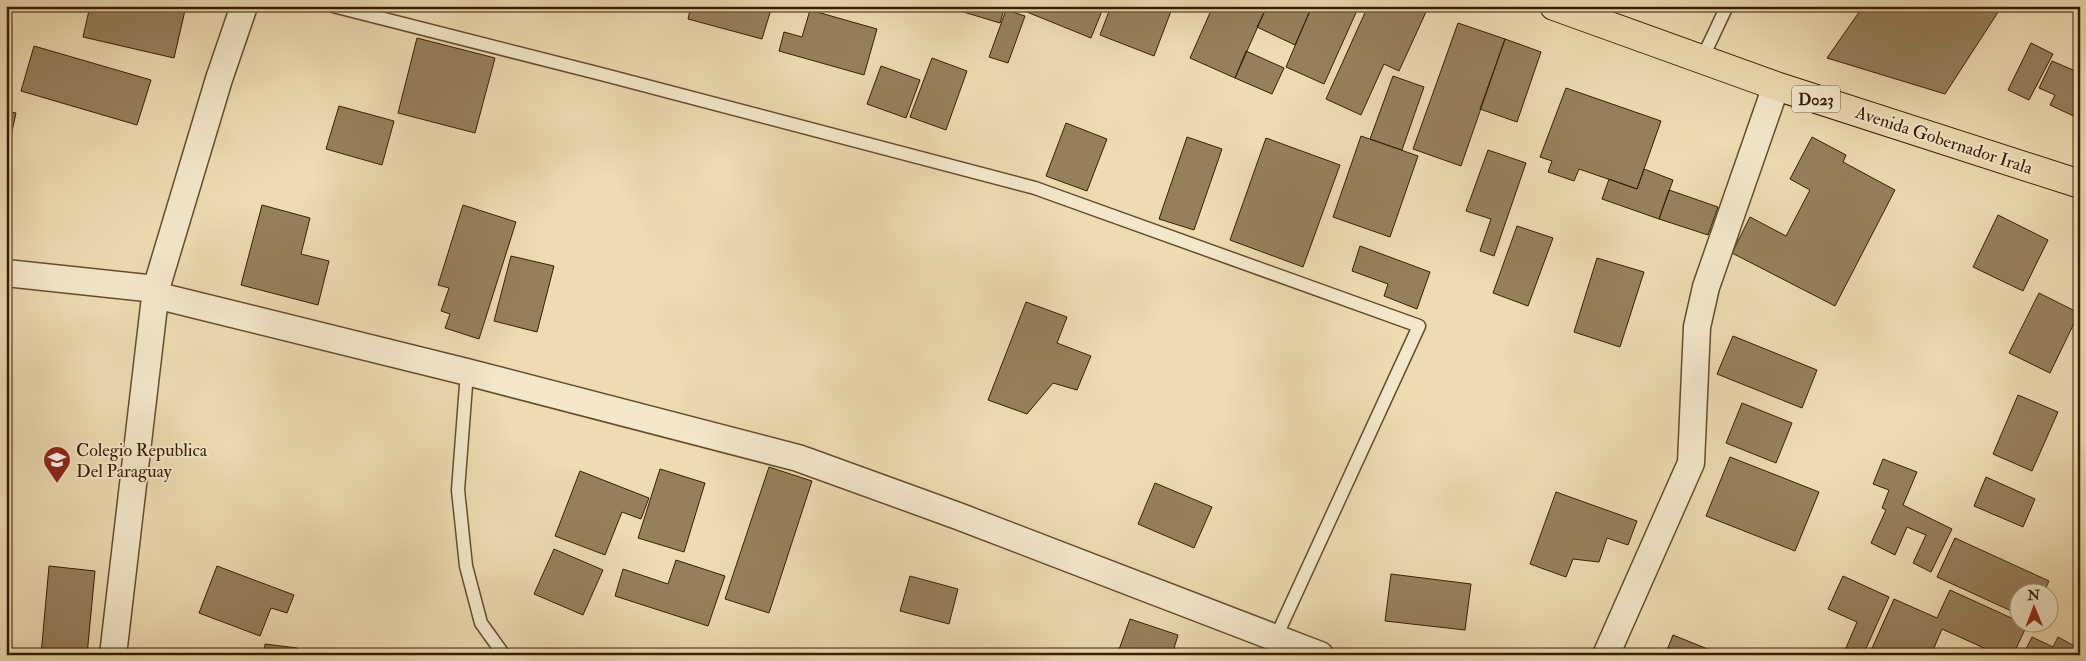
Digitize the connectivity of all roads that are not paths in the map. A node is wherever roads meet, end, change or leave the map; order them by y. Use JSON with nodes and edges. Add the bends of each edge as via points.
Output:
{"nodes":[{"id":1,"x":244,"y":6,"type":"edge"},
{"id":2,"x":333,"y":6,"type":"edge"},
{"id":3,"x":1554,"y":6,"type":"edge"},
{"id":4,"x":1727,"y":6,"type":"edge"},
{"id":5,"x":1701,"y":60,"type":"junction"},
{"id":6,"x":1776,"y":86,"type":"junction"},
{"id":7,"x":2080,"y":184,"type":"edge"},
{"id":8,"x":6,"y":273,"type":"edge"},
{"id":9,"x":156,"y":292,"type":"junction"},
{"id":10,"x":467,"y":372,"type":"junction"},
{"id":11,"x":1276,"y":637,"type":"junction"},
{"id":12,"x":113,"y":655,"type":"edge"},
{"id":13,"x":504,"y":655,"type":"edge"},
{"id":14,"x":1320,"y":655,"type":"edge"},
{"id":15,"x":1606,"y":655,"type":"edge"}],
"edges":[{"from":1,"to":9,"type":"street","via":[[218,79]]},
{"from":2,"to":11,"type":"lane","via":[[1035,188],[1419,326]]},
{"from":3,"to":5,"type":"main road","name":"Avenida Gobernador Irala","number":"D023"},
{"from":4,"to":5,"type":"lane"},
{"from":5,"to":6,"type":"main road","name":"Avenida Gobernador Irala","number":"D023"},
{"from":6,"to":7,"type":"main road","name":"Avenida Gobernador Irala","number":"D023"},
{"from":6,"to":15,"type":"street","via":[[1706,288],[1697,327],[1691,463]]},
{"from":8,"to":9,"type":"street"},
{"from":9,"to":10,"type":"street"},
{"from":9,"to":12,"type":"street"},
{"from":10,"to":11,"type":"street","via":[[798,458]]},
{"from":10,"to":13,"type":"lane","via":[[458,490],[466,566],[481,623]]},
{"from":11,"to":14,"type":"street"}]}
